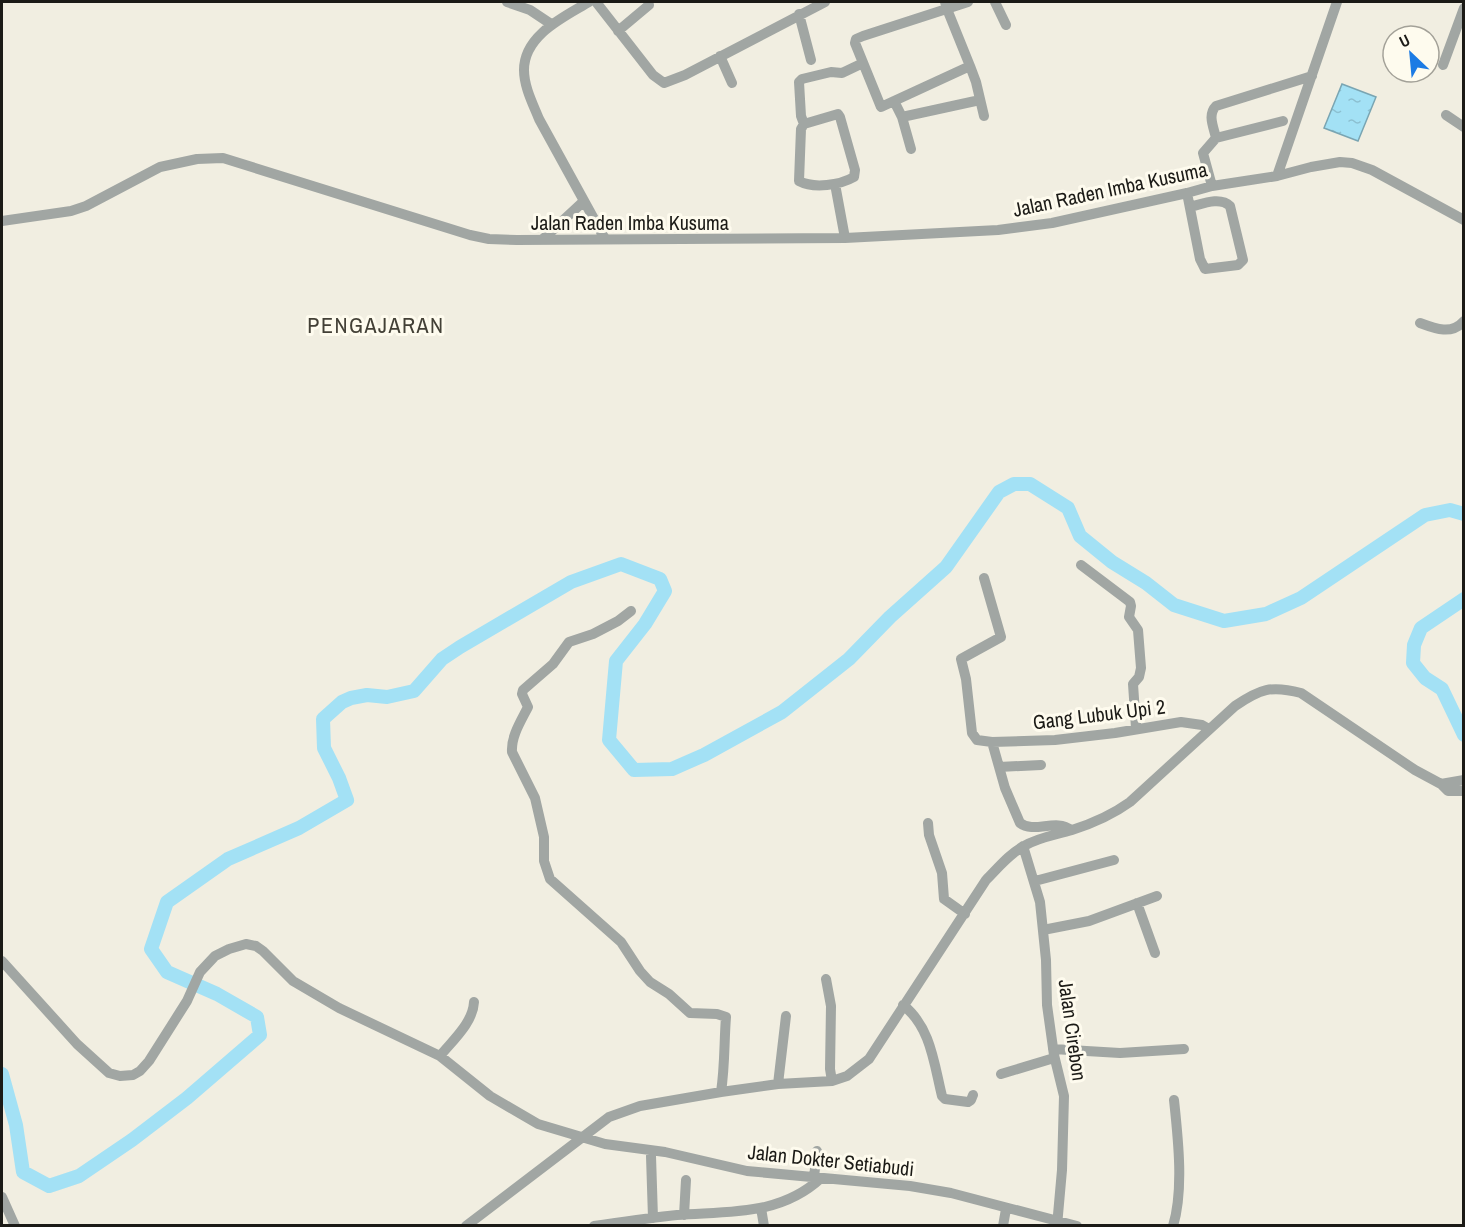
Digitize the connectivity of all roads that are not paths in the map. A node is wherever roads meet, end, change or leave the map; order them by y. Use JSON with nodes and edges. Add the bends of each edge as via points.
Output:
{"nodes":[{"id":1,"x":511,"y":2,"type":"edge"},
{"id":2,"x":589,"y":2,"type":"edge"},
{"id":3,"x":596,"y":2,"type":"edge"},
{"id":4,"x":825,"y":2,"type":"edge"},
{"id":5,"x":968,"y":2,"type":"edge"},
{"id":6,"x":995,"y":2,"type":"edge"},
{"id":7,"x":1337,"y":2,"type":"edge"},
{"id":8,"x":649,"y":5,"type":"dead end"},
{"id":9,"x":946,"y":5,"type":"edge"},
{"id":10,"x":1464,"y":8,"type":"edge"},
{"id":11,"x":799,"y":15,"type":"junction"},
{"id":12,"x":551,"y":24,"type":"junction"},
{"id":13,"x":1006,"y":25,"type":"dead end"},
{"id":14,"x":618,"y":31,"type":"junction"},
{"id":15,"x":720,"y":56,"type":"junction"},
{"id":16,"x":811,"y":60,"type":"dead end"},
{"id":17,"x":863,"y":63,"type":"junction"},
{"id":18,"x":1443,"y":65,"type":"dead end"},
{"id":19,"x":970,"y":66,"type":"junction"},
{"id":20,"x":1312,"y":76,"type":"junction"},
{"id":21,"x":732,"y":83,"type":"dead end"},
{"id":22,"x":980,"y":100,"type":"junction"},
{"id":23,"x":894,"y":101,"type":"junction"},
{"id":24,"x":1446,"y":115,"type":"dead end"},
{"id":25,"x":984,"y":116,"type":"dead end"},
{"id":26,"x":902,"y":117,"type":"junction"},
{"id":27,"x":1283,"y":121,"type":"dead end"},
{"id":28,"x":804,"y":124,"type":"junction"},
{"id":29,"x":1464,"y":127,"type":"edge"},
{"id":30,"x":1216,"y":138,"type":"junction"},
{"id":31,"x":911,"y":149,"type":"dead end"},
{"id":32,"x":1286,"y":153,"type":"junction"},
{"id":33,"x":1311,"y":167,"type":"junction"},
{"id":34,"x":1277,"y":176,"type":"junction"},
{"id":35,"x":835,"y":184,"type":"junction"},
{"id":36,"x":1212,"y":186,"type":"junction"},
{"id":37,"x":1187,"y":193,"type":"junction"},
{"id":38,"x":584,"y":201,"type":"junction"},
{"id":39,"x":1190,"y":207,"type":"junction"},
{"id":40,"x":1464,"y":220,"type":"edge"},
{"id":41,"x":2,"y":221,"type":"edge"},
{"id":42,"x":845,"y":238,"type":"junction"},
{"id":43,"x":605,"y":239,"type":"junction"},
{"id":44,"x":542,"y":240,"type":"junction"},
{"id":45,"x":1464,"y":321,"type":"edge"},
{"id":46,"x":1420,"y":323,"type":"dead end"},
{"id":47,"x":1081,"y":566,"type":"dead end"},
{"id":48,"x":984,"y":578,"type":"dead end"},
{"id":49,"x":631,"y":611,"type":"dead end"},
{"id":50,"x":1136,"y":728,"type":"junction"},
{"id":51,"x":1209,"y":729,"type":"junction"},
{"id":52,"x":992,"y":742,"type":"junction"},
{"id":53,"x":1041,"y":765,"type":"dead end"},
{"id":54,"x":999,"y":767,"type":"junction"},
{"id":55,"x":1464,"y":780,"type":"edge"},
{"id":56,"x":1441,"y":784,"type":"junction"},
{"id":57,"x":1464,"y":791,"type":"edge"},
{"id":58,"x":928,"y":823,"type":"dead end"},
{"id":59,"x":1071,"y":830,"type":"junction"},
{"id":60,"x":1023,"y":846,"type":"junction"},
{"id":61,"x":1113,"y":860,"type":"dead end"},
{"id":62,"x":1035,"y":881,"type":"junction"},
{"id":63,"x":1156,"y":896,"type":"dead end"},
{"id":64,"x":1137,"y":903,"type":"junction"},
{"id":65,"x":965,"y":914,"type":"junction"},
{"id":66,"x":1044,"y":930,"type":"junction"},
{"id":67,"x":1155,"y":952,"type":"dead end"},
{"id":68,"x":2,"y":961,"type":"edge"},
{"id":69,"x":826,"y":979,"type":"dead end"},
{"id":70,"x":474,"y":1002,"type":"dead end"},
{"id":71,"x":903,"y":1005,"type":"junction"},
{"id":72,"x":786,"y":1016,"type":"dead end"},
{"id":73,"x":1184,"y":1049,"type":"dead end"},
{"id":74,"x":1054,"y":1053,"type":"junction"},
{"id":75,"x":440,"y":1056,"type":"junction"},
{"id":76,"x":1001,"y":1074,"type":"dead end"},
{"id":77,"x":832,"y":1081,"type":"junction"},
{"id":78,"x":778,"y":1084,"type":"junction"},
{"id":79,"x":721,"y":1092,"type":"junction"},
{"id":80,"x":973,"y":1095,"type":"dead end"},
{"id":81,"x":1174,"y":1100,"type":"dead end"},
{"id":82,"x":581,"y":1138,"type":"junction"},
{"id":83,"x":817,"y":1151,"type":"dead end"},
{"id":84,"x":651,"y":1156,"type":"dead end"},
{"id":85,"x":817,"y":1178,"type":"junction"},
{"id":86,"x":686,"y":1180,"type":"dead end"},
{"id":87,"x":2,"y":1197,"type":"edge"},
{"id":88,"x":761,"y":1208,"type":"junction"},
{"id":89,"x":1006,"y":1209,"type":"junction"},
{"id":90,"x":653,"y":1218,"type":"junction"},
{"id":91,"x":679,"y":1219,"type":"edge"},
{"id":92,"x":638,"y":1223,"type":"edge"},
{"id":93,"x":1057,"y":1223,"type":"edge"},
{"id":94,"x":15,"y":1226,"type":"edge"},
{"id":95,"x":466,"y":1226,"type":"edge"},
{"id":96,"x":594,"y":1226,"type":"edge"},
{"id":97,"x":764,"y":1226,"type":"edge"},
{"id":98,"x":1003,"y":1226,"type":"edge"},
{"id":99,"x":1077,"y":1226,"type":"edge"},
{"id":100,"x":1173,"y":1226,"type":"edge"}],
"edges":[{"from":1,"to":12,"type":"street"},
{"from":2,"to":12,"type":"street"},
{"from":3,"to":14,"type":"street"},
{"from":4,"to":11,"type":"street"},
{"from":5,"to":9,"type":"street"},
{"from":6,"to":13,"type":"street"},
{"from":7,"to":20,"type":"street"},
{"from":8,"to":14,"type":"street"},
{"from":9,"to":17,"type":"street","via":[[859,37],[855,44]]},
{"from":9,"to":19,"type":"street"},
{"from":10,"to":18,"type":"street"},
{"from":11,"to":15,"type":"street"},
{"from":11,"to":16,"type":"street"},
{"from":12,"to":38,"type":"street","via":[[527,56],[525,79],[539,119]]},
{"from":14,"to":15,"type":"street","via":[[664,83]]},
{"from":15,"to":21,"type":"street"},
{"from":17,"to":23,"type":"street","via":[[879,105]]},
{"from":17,"to":28,"type":"street","via":[[842,73],[802,78],[799,90]]},
{"from":19,"to":22,"type":"street"},
{"from":19,"to":23,"type":"street"},
{"from":20,"to":30,"type":"street","via":[[1216,106],[1211,114]]},
{"from":20,"to":32,"type":"street"},
{"from":22,"to":25,"type":"street"},
{"from":22,"to":26,"type":"street"},
{"from":23,"to":26,"type":"street"},
{"from":24,"to":29,"type":"street"},
{"from":26,"to":31,"type":"street"},
{"from":27,"to":30,"type":"street"},
{"from":28,"to":35,"type":"street","via":[[799,181]]},
{"from":28,"to":35,"type":"street","via":[[831,115],[840,117],[855,170],[854,177]]},
{"from":30,"to":36,"type":"street","via":[[1203,153]]},
{"from":32,"to":33,"type":"street","via":[[1296,163]]},
{"from":32,"to":34,"type":"street"},
{"from":33,"to":34,"type":"street","name":"Jalan Raden Imba Kusuma"},
{"from":33,"to":40,"type":"street","name":"Jalan Raden Imba Kusuma","via":[[1352,163]]},
{"from":34,"to":36,"type":"street","name":"Jalan Raden Imba Kusuma"},
{"from":35,"to":42,"type":"street"},
{"from":36,"to":37,"type":"street","name":"Jalan Raden Imba Kusuma"},
{"from":37,"to":39,"type":"street"},
{"from":37,"to":42,"type":"street","name":"Jalan Raden Imba Kusuma","via":[[1052,223],[998,230]]},
{"from":38,"to":43,"type":"street"},
{"from":38,"to":44,"type":"street"},
{"from":39,"to":39,"type":"street","via":[[1205,269],[1238,265],[1243,260],[1230,206],[1219,200]]},
{"from":41,"to":44,"type":"street","name":"Jalan Raden Imba Kusuma","via":[[70,211],[159,167],[223,158],[470,235]]},
{"from":42,"to":43,"type":"street","name":"Jalan Raden Imba Kusuma"},
{"from":43,"to":44,"type":"street","name":"Jalan Raden Imba Kusuma"},
{"from":45,"to":46,"type":"street","via":[[1457,328],[1446,330]]},
{"from":47,"to":50,"type":"street","via":[[1130,602],[1129,617],[1138,630],[1141,668],[1133,684]]},
{"from":48,"to":52,"type":"street","via":[[1001,637],[961,661],[972,732],[976,740]]},
{"from":49,"to":79,"type":"street","via":[[593,634],[569,642],[553,664],[523,690],[528,707],[517,728],[512,752],[535,798],[550,879],[621,942],[650,982],[690,1013],[726,1017]]},
{"from":50,"to":51,"type":"street","name":"Gang Lubuk Upi 2","via":[[1181,722]]},
{"from":50,"to":52,"type":"street","name":"Gang Lubuk Upi 2","via":[[1055,740]]},
{"from":51,"to":56,"type":"street","via":[[1252,694],[1267,688],[1283,688],[1301,693]]},
{"from":51,"to":59,"type":"street","via":[[1124,807]]},
{"from":52,"to":54,"type":"street"},
{"from":53,"to":54,"type":"street"},
{"from":54,"to":59,"type":"street","via":[[1023,826],[1055,825]]},
{"from":55,"to":56,"type":"street"},
{"from":56,"to":57,"type":"street","via":[[1448,791]]},
{"from":58,"to":65,"type":"street","via":[[928,835],[942,873],[944,899]]},
{"from":59,"to":60,"type":"street"},
{"from":60,"to":62,"type":"street","name":"Jalan Cirebon"},
{"from":60,"to":65,"type":"street","via":[[986,880]]},
{"from":61,"to":62,"type":"street"},
{"from":62,"to":66,"type":"street","name":"Jalan Cirebon"},
{"from":63,"to":64,"type":"street"},
{"from":64,"to":66,"type":"street","via":[[1089,921]]},
{"from":64,"to":67,"type":"street"},
{"from":65,"to":71,"type":"street"},
{"from":66,"to":74,"type":"street","name":"Jalan Cirebon","via":[[1047,1005]]},
{"from":68,"to":75,"type":"street","name":"Jalan Dokter Setiabudi","via":[[77,1044],[109,1072],[120,1076],[140,1071],[187,1001],[200,972],[215,956],[246,944],[256,946],[293,981],[339,1008]]},
{"from":69,"to":77,"type":"street","via":[[831,1006]]},
{"from":70,"to":75,"type":"street","via":[[469,1021]]},
{"from":71,"to":77,"type":"street","via":[[869,1059],[847,1076]]},
{"from":71,"to":80,"type":"street","via":[[931,1044],[942,1096],[968,1101]]},
{"from":72,"to":78,"type":"street"},
{"from":73,"to":74,"type":"street"},
{"from":74,"to":76,"type":"street"},
{"from":74,"to":93,"type":"street","name":"Jalan Cirebon","via":[[1064,1096]]},
{"from":75,"to":82,"type":"street","name":"Jalan Dokter Setiabudi","via":[[517,1113]]},
{"from":77,"to":78,"type":"street"},
{"from":78,"to":79,"type":"street"},
{"from":79,"to":82,"type":"street","via":[[640,1106],[609,1118]]},
{"from":81,"to":100,"type":"street","via":[[1179,1189]]},
{"from":82,"to":85,"type":"street","name":"Jalan Dokter Setiabudi","via":[[747,1171]]},
{"from":82,"to":95,"type":"street"},
{"from":83,"to":85,"type":"street"},
{"from":84,"to":90,"type":"street"},
{"from":85,"to":88,"type":"street","via":[[799,1195]]},
{"from":85,"to":89,"type":"street","name":"Jalan Dokter Setiabudi","via":[[910,1186]]},
{"from":86,"to":91,"type":"street"},
{"from":87,"to":94,"type":"street"},
{"from":88,"to":91,"type":"street"},
{"from":88,"to":97,"type":"street"},
{"from":89,"to":93,"type":"street","name":"Jalan Dokter Setiabudi"},
{"from":89,"to":98,"type":"street"},
{"from":90,"to":91,"type":"street"},
{"from":90,"to":92,"type":"street"},
{"from":92,"to":96,"type":"street"},
{"from":93,"to":99,"type":"street","name":"Jalan Dokter Setiabudi"}]}
